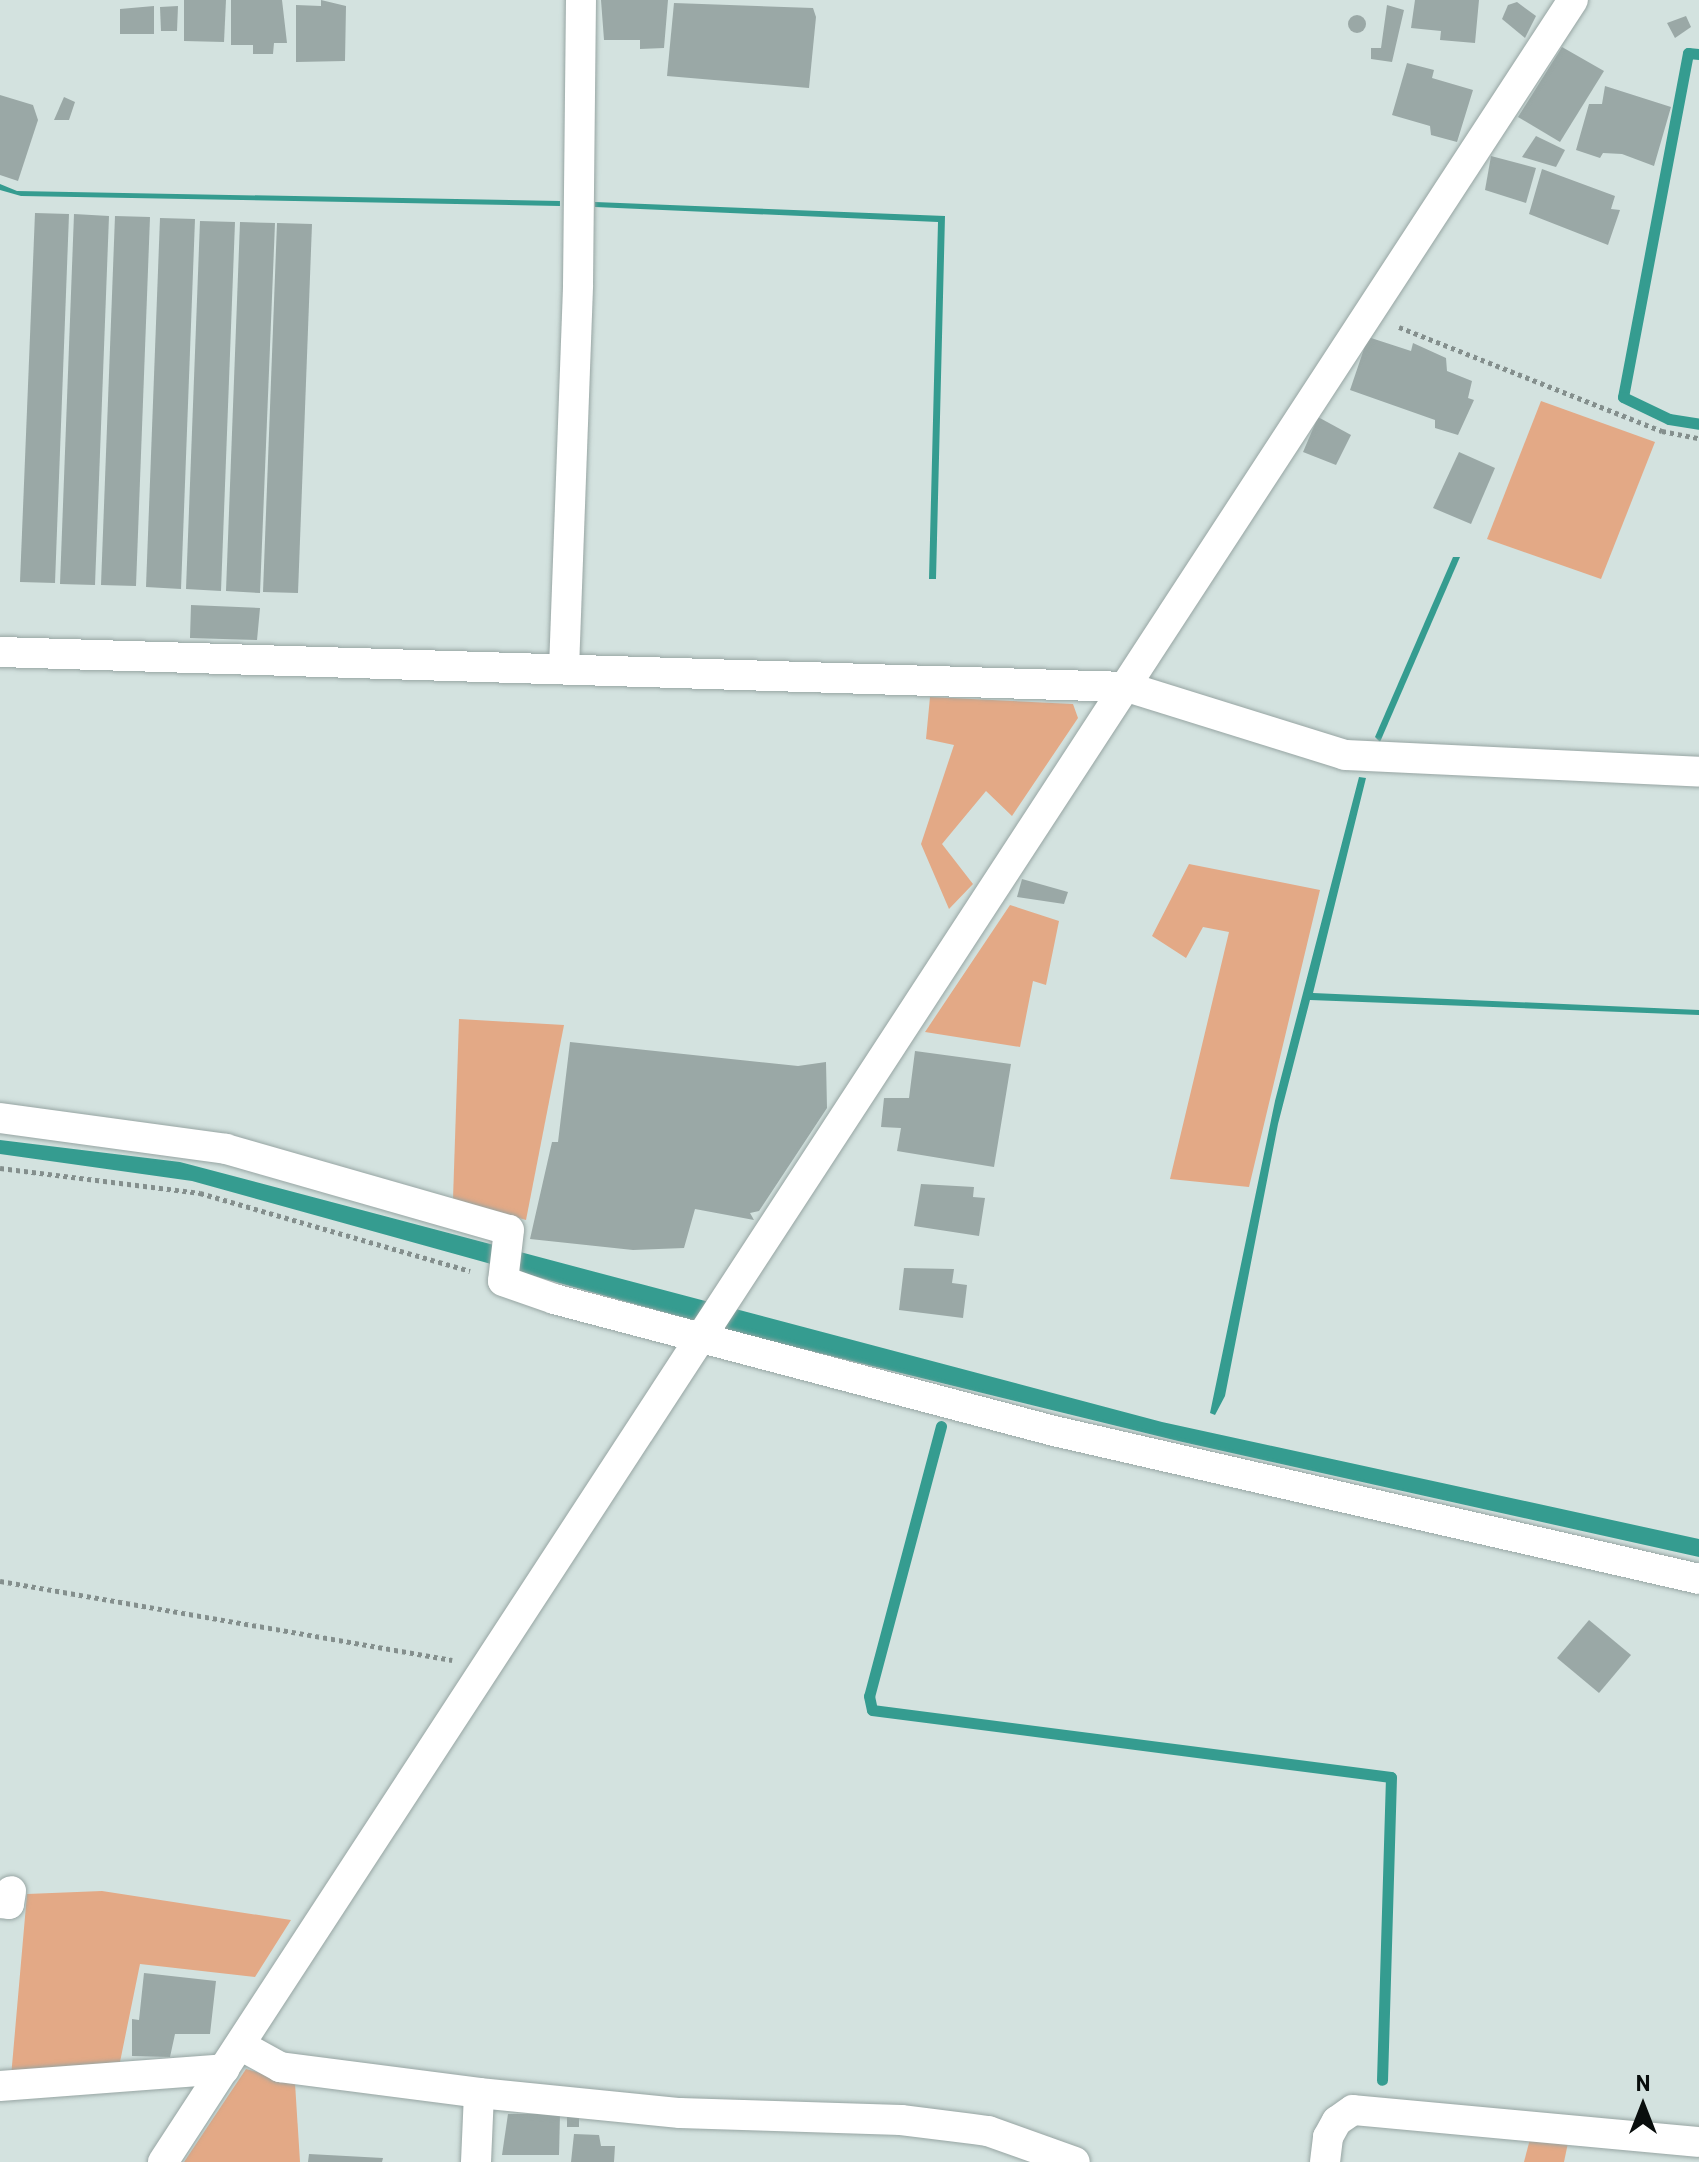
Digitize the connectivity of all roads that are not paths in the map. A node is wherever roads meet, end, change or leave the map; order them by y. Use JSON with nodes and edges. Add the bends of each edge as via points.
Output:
{"nodes":[{"id":1,"x":581,"y":0,"type":"edge"},
{"id":2,"x":1573,"y":0,"type":"edge"},
{"id":3,"x":0,"y":652,"type":"edge"},
{"id":4,"x":564,"y":669,"type":"junction"},
{"id":5,"x":1127,"y":687,"type":"junction"},
{"id":6,"x":1699,"y":772,"type":"edge"},
{"id":7,"x":0,"y":1118,"type":"edge"},
{"id":8,"x":701,"y":1337,"type":"junction"},
{"id":9,"x":1699,"y":1579,"type":"edge"},
{"id":10,"x":232,"y":2057,"type":"junction"},
{"id":11,"x":0,"y":2086,"type":"edge"},
{"id":12,"x":479,"y":2093,"type":"junction"},
{"id":13,"x":1699,"y":2142,"type":"edge"},
{"id":14,"x":163,"y":2162,"type":"edge"},
{"id":15,"x":476,"y":2162,"type":"edge"},
{"id":16,"x":1075,"y":2162,"type":"edge"},
{"id":17,"x":1325,"y":2162,"type":"edge"}],
"edges":[{"from":1,"to":4,"type":"street","via":[[578,285]]},
{"from":2,"to":5,"type":"street","via":[[1364,313]]},
{"from":3,"to":4,"type":"street"},
{"from":4,"to":5,"type":"street"},
{"from":5,"to":6,"type":"street","via":[[1345,755]]},
{"from":5,"to":8,"type":"street"},
{"from":7,"to":8,"type":"street","via":[[226,1149],[509,1230],[503,1281]]},
{"from":8,"to":9,"type":"street","via":[[1054,1431]]},
{"from":8,"to":10,"type":"street"},
{"from":10,"to":11,"type":"street"},
{"from":10,"to":12,"type":"street"},
{"from":10,"to":14,"type":"street"},
{"from":12,"to":15,"type":"street"},
{"from":12,"to":16,"type":"street","via":[[680,2113],[901,2120],[988,2131]]},
{"from":13,"to":17,"type":"street","via":[[1353,2110],[1337,2121],[1328,2137]]}]}
